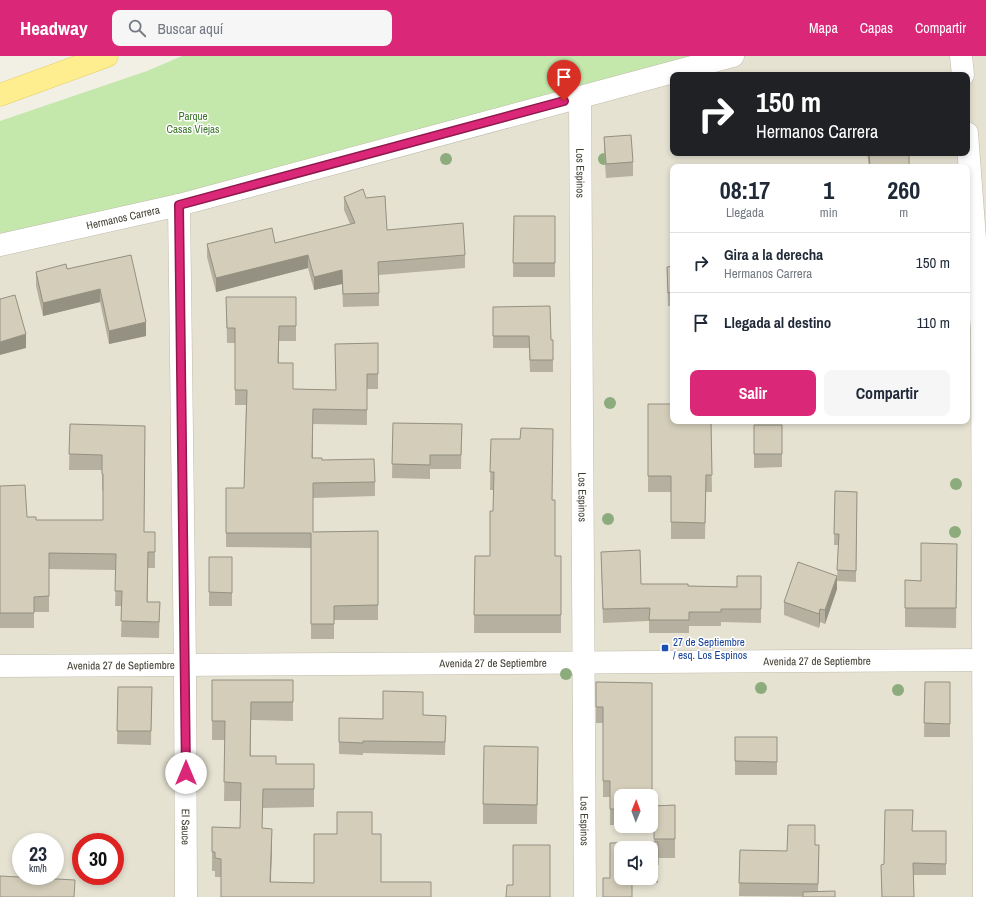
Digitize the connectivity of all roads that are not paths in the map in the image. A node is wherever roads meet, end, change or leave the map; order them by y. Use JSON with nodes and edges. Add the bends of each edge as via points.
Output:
{"nodes":[{"id":1,"x":106,"y":56,"type":"edge"},
{"id":2,"x":732,"y":56,"type":"edge"},
{"id":3,"x":961,"y":56,"type":"edge"},
{"id":4,"x":673,"y":72,"type":"edge"},
{"id":5,"x":963,"y":72,"type":"edge"},
{"id":6,"x":670,"y":73,"type":"edge"},
{"id":7,"x":0,"y":95,"type":"edge"},
{"id":8,"x":580,"y":97,"type":"junction"},
{"id":9,"x":970,"y":172,"type":"edge"},
{"id":10,"x":179,"y":205,"type":"junction"},
{"id":11,"x":0,"y":245,"type":"edge"},
{"id":12,"x":984,"y":660,"type":"edge"},
{"id":13,"x":583,"y":662,"type":"junction"},
{"id":14,"x":185,"y":665,"type":"junction"},
{"id":15,"x":0,"y":666,"type":"edge"},
{"id":16,"x":186,"y":897,"type":"edge"},
{"id":17,"x":585,"y":897,"type":"edge"},
{"id":18,"x":984,"y":897,"type":"edge"}],
"edges":[{"from":1,"to":7,"type":"main road"},
{"from":2,"to":4,"type":"street","name":"Hermanos Carrera"},
{"from":3,"to":5,"type":"street"},
{"from":6,"to":8,"type":"street","name":"Hermanos Carrera"},
{"from":8,"to":10,"type":"street","name":"Hermanos Carrera"},
{"from":8,"to":13,"type":"street","name":"Los Espinos"},
{"from":9,"to":12,"type":"street","via":[[982,331]]},
{"from":10,"to":11,"type":"street","name":"Hermanos Carrera"},
{"from":10,"to":14,"type":"street","name":"El Sauce"},
{"from":12,"to":13,"type":"street","name":"Avenida 27 de Septiembre"},
{"from":12,"to":18,"type":"street"},
{"from":13,"to":14,"type":"street","name":"Avenida 27 de Septiembre"},
{"from":13,"to":17,"type":"street","name":"Los Espinos"},
{"from":14,"to":15,"type":"street","name":"Avenida 27 de Septiembre"},
{"from":14,"to":16,"type":"street","name":"El Sauce"}]}
